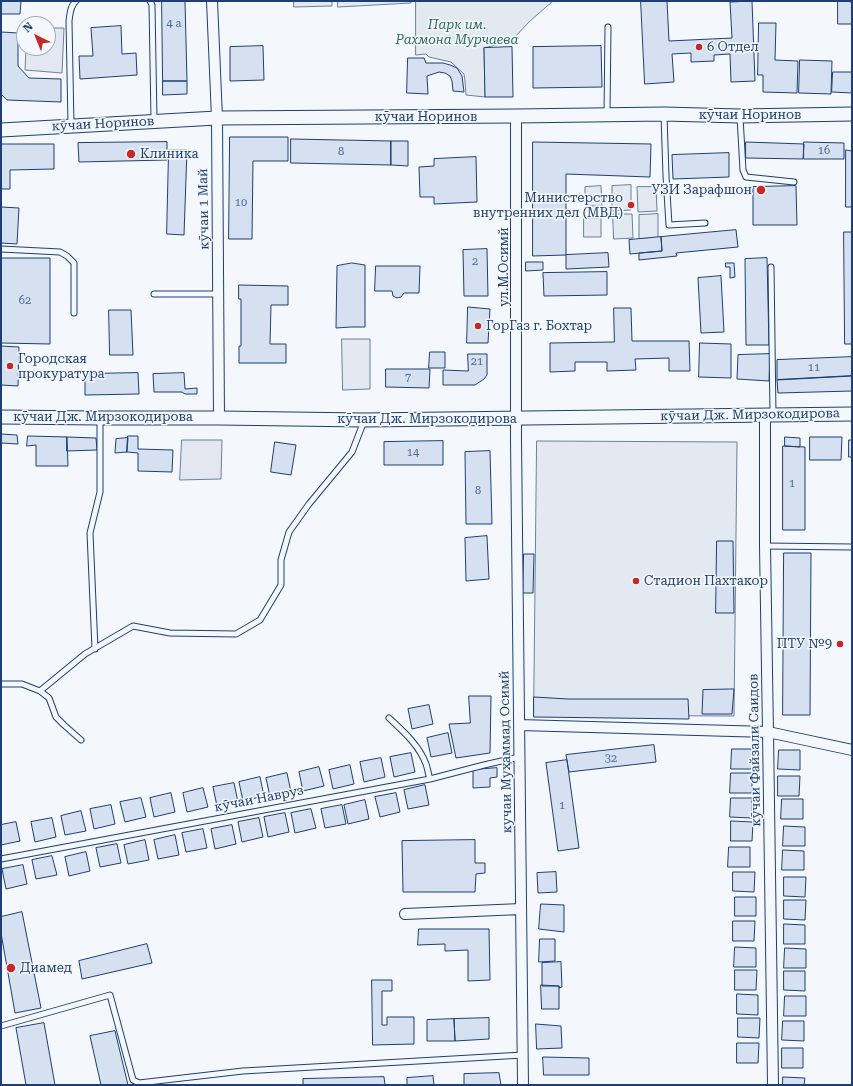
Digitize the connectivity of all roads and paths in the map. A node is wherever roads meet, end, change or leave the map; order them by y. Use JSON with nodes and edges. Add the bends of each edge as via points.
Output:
{"nodes":[{"id":1,"x":76,"y":1,"type":"edge"},
{"id":2,"x":150,"y":1,"type":"edge"},
{"id":3,"x":212,"y":1,"type":"edge"},
{"id":4,"x":608,"y":27,"type":"dead end"},
{"id":5,"x":664,"y":114,"type":"junction"},
{"id":6,"x":852,"y":114,"type":"edge"},
{"id":7,"x":607,"y":115,"type":"junction"},
{"id":8,"x":516,"y":116,"type":"junction"},
{"id":9,"x":740,"y":116,"type":"junction"},
{"id":10,"x":217,"y":118,"type":"junction"},
{"id":11,"x":154,"y":122,"type":"junction"},
{"id":12,"x":71,"y":126,"type":"junction"},
{"id":13,"x":1,"y":130,"type":"edge"},
{"id":14,"x":794,"y":182,"type":"dead end"},
{"id":15,"x":705,"y":223,"type":"dead end"},
{"id":16,"x":1,"y":249,"type":"edge"},
{"id":17,"x":772,"y":267,"type":"dead end"},
{"id":18,"x":154,"y":294,"type":"dead end"},
{"id":19,"x":218,"y":294,"type":"junction"},
{"id":20,"x":74,"y":313,"type":"dead end"},
{"id":21,"x":852,"y":414,"type":"edge"},
{"id":22,"x":769,"y":415,"type":"junction"},
{"id":23,"x":1,"y":417,"type":"edge"},
{"id":24,"x":100,"y":418,"type":"junction"},
{"id":25,"x":219,"y":418,"type":"junction"},
{"id":26,"x":517,"y":418,"type":"junction"},
{"id":27,"x":364,"y":420,"type":"junction"},
{"id":28,"x":765,"y":546,"type":"junction"},
{"id":29,"x":852,"y":547,"type":"edge"},
{"id":30,"x":95,"y":648,"type":"junction"},
{"id":31,"x":1,"y":684,"type":"edge"},
{"id":32,"x":40,"y":691,"type":"junction"},
{"id":33,"x":389,"y":718,"type":"dead end"},
{"id":34,"x":519,"y":725,"type":"junction"},
{"id":35,"x":768,"y":732,"type":"junction"},
{"id":36,"x":82,"y":740,"type":"dead end"},
{"id":37,"x":852,"y":750,"type":"edge"},
{"id":38,"x":519,"y":757,"type":"junction"},
{"id":39,"x":430,"y":779,"type":"junction"},
{"id":40,"x":1,"y":858,"type":"edge"},
{"id":41,"x":521,"y":909,"type":"junction"},
{"id":42,"x":405,"y":914,"type":"dead end"},
{"id":43,"x":1,"y":1026,"type":"edge"},
{"id":44,"x":523,"y":1055,"type":"junction"},
{"id":45,"x":523,"y":1085,"type":"edge"},
{"id":46,"x":773,"y":1085,"type":"edge"}],
"edges":[{"from":1,"to":12,"type":"lane","via":[[70,10]]},
{"from":2,"to":11,"type":"lane"},
{"from":3,"to":10,"type":"street","name":"кӯчаи 1 Май"},
{"from":4,"to":7,"type":"lane"},
{"from":5,"to":7,"type":"street","name":"кӯчаи Норинов"},
{"from":5,"to":9,"type":"street","name":"кӯчаи Норинов"},
{"from":5,"to":15,"type":"lane","via":[[669,225]]},
{"from":6,"to":9,"type":"street","name":"кӯчаи Норинов"},
{"from":7,"to":8,"type":"street","name":"кӯчаи Норинов"},
{"from":8,"to":10,"type":"street","name":"кӯчаи Норинов"},
{"from":8,"to":26,"type":"street","name":"ул.М.Осимй"},
{"from":9,"to":14,"type":"lane","via":[[743,170],[746,177]]},
{"from":10,"to":11,"type":"street","name":"кӯчаи Норинов"},
{"from":10,"to":19,"type":"street","name":"кӯчаи 1 Май"},
{"from":11,"to":12,"type":"street","name":"кӯчаи Норинов"},
{"from":12,"to":13,"type":"street","name":"кӯчаи Норинов"},
{"from":16,"to":20,"type":"lane","via":[[60,252],[67,256],[74,263]]},
{"from":17,"to":22,"type":"lane"},
{"from":18,"to":19,"type":"lane"},
{"from":19,"to":25,"type":"street","name":"кӯчаи 1 Май"},
{"from":21,"to":22,"type":"street","name":"кӯчаи Дж. Мирзокодирова"},
{"from":22,"to":26,"type":"street","name":"кӯчаи Дж. Мирзокодирова"},
{"from":22,"to":28,"type":"street","name":"кӯчаи Файзали Саидов"},
{"from":23,"to":24,"type":"street","name":"кӯчаи Дж. Мирзокодирова"},
{"from":24,"to":25,"type":"street","name":"кӯчаи Дж. Мирзокодирова"},
{"from":24,"to":30,"type":"lane","via":[[100,492],[90,533]]},
{"from":25,"to":27,"type":"street","name":"кӯчаи Дж. Мирзокодирова"},
{"from":26,"to":27,"type":"street","name":"кӯчаи Дж. Мирзокодирова"},
{"from":26,"to":34,"type":"street","name":"кучаи Муҳаммад Осимй"},
{"from":27,"to":30,"type":"lane","via":[[352,452],[289,532],[281,560],[281,585],[260,620],[236,634],[170,633],[133,626]]},
{"from":28,"to":29,"type":"lane"},
{"from":28,"to":35,"type":"street","name":"кӯчаи Файзали Саидов"},
{"from":30,"to":32,"type":"lane"},
{"from":31,"to":32,"type":"lane","via":[[22,684]]},
{"from":32,"to":36,"type":"lane","via":[[49,698],[56,717]]},
{"from":33,"to":39,"type":"lane","via":[[418,748],[426,763]]},
{"from":34,"to":35,"type":"street"},
{"from":34,"to":38,"type":"street","name":"кучаи Муҳаммад Осимй"},
{"from":35,"to":37,"type":"street"},
{"from":35,"to":46,"type":"street","name":"кӯчаи Файзали Саидов"},
{"from":38,"to":39,"type":"lane","name":"кӯчаи Навруз"},
{"from":38,"to":41,"type":"street","name":"кучаи Муҳаммад Осимй"},
{"from":39,"to":40,"type":"lane","name":"кӯчаи Навруз"},
{"from":41,"to":42,"type":"street"},
{"from":41,"to":44,"type":"street","name":"кучаи Муҳаммад Осимй"},
{"from":43,"to":44,"type":"lane","via":[[110,995],[133,1080],[139,1083],[243,1071]]},
{"from":44,"to":45,"type":"street","name":"кучаи Муҳаммад Осимй"}]}
